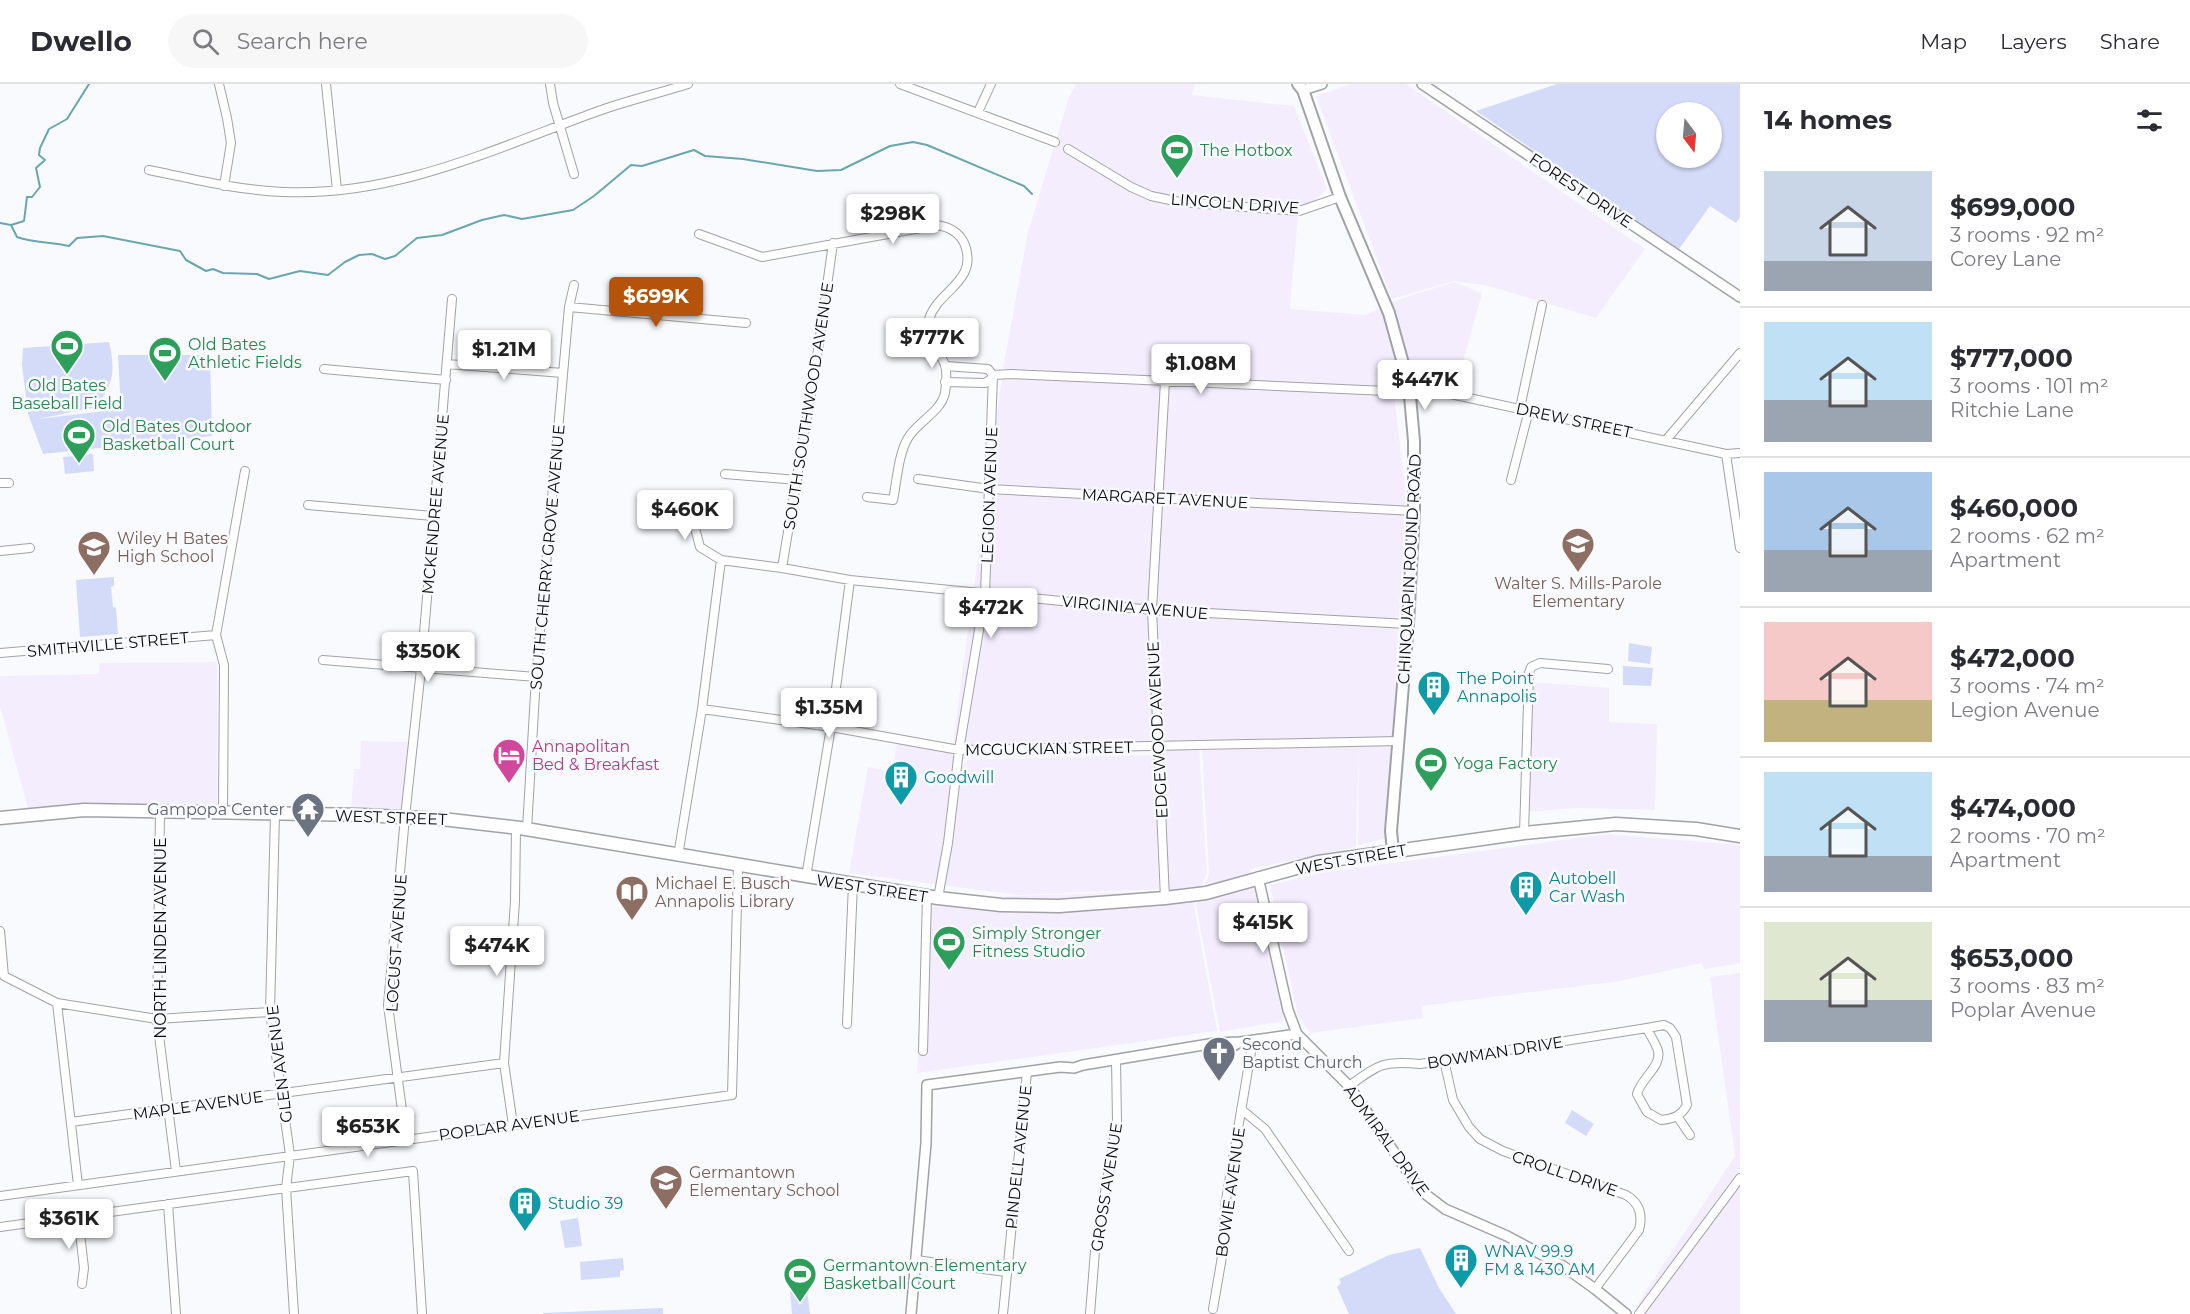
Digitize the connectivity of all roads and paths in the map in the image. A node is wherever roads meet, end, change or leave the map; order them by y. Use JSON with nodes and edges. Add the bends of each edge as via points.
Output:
{"nodes":[{"id":1,"x":219,"y":84,"type":"edge"},
{"id":2,"x":326,"y":84,"type":"edge"},
{"id":3,"x":550,"y":84,"type":"edge"},
{"id":4,"x":688,"y":84,"type":"edge"},
{"id":5,"x":900,"y":84,"type":"edge"},
{"id":6,"x":991,"y":84,"type":"edge"},
{"id":7,"x":1322,"y":84,"type":"edge"},
{"id":8,"x":1422,"y":84,"type":"edge"},
{"id":9,"x":1302,"y":86,"type":"edge"},
{"id":10,"x":978,"y":112,"type":"junction"},
{"id":11,"x":561,"y":126,"type":"junction"},
{"id":12,"x":1055,"y":141,"type":"dead end"},
{"id":13,"x":1068,"y":149,"type":"dead end"},
{"id":14,"x":148,"y":170,"type":"dead end"},
{"id":15,"x":574,"y":174,"type":"dead end"},
{"id":16,"x":224,"y":186,"type":"junction"},
{"id":17,"x":336,"y":190,"type":"junction"},
{"id":18,"x":1340,"y":197,"type":"junction"},
{"id":19,"x":699,"y":234,"type":"dead end"},
{"id":20,"x":833,"y":243,"type":"junction"},
{"id":21,"x":574,"y":285,"type":"dead end"},
{"id":22,"x":1740,"y":297,"type":"edge"},
{"id":23,"x":452,"y":299,"type":"dead end"},
{"id":24,"x":1542,"y":305,"type":"dead end"},
{"id":25,"x":569,"y":307,"type":"junction"},
{"id":26,"x":746,"y":323,"type":"dead end"},
{"id":27,"x":1740,"y":352,"type":"edge"},
{"id":28,"x":447,"y":364,"type":"junction"},
{"id":29,"x":945,"y":366,"type":"junction"},
{"id":30,"x":324,"y":369,"type":"dead end"},
{"id":31,"x":563,"y":373,"type":"junction"},
{"id":32,"x":993,"y":376,"type":"junction"},
{"id":33,"x":446,"y":380,"type":"junction"},
{"id":34,"x":945,"y":381,"type":"junction"},
{"id":35,"x":1165,"y":381,"type":"junction"},
{"id":36,"x":1409,"y":388,"type":"junction"},
{"id":37,"x":1520,"y":408,"type":"junction"},
{"id":38,"x":1528,"y":410,"type":"junction"},
{"id":39,"x":1666,"y":440,"type":"junction"},
{"id":40,"x":1740,"y":453,"type":"edge"},
{"id":41,"x":1726,"y":454,"type":"junction"},
{"id":42,"x":244,"y":471,"type":"dead end"},
{"id":43,"x":725,"y":474,"type":"dead end"},
{"id":44,"x":918,"y":479,"type":"dead end"},
{"id":45,"x":796,"y":480,"type":"junction"},
{"id":46,"x":1511,"y":480,"type":"dead end"},
{"id":47,"x":989,"y":489,"type":"junction"},
{"id":48,"x":867,"y":497,"type":"dead end"},
{"id":49,"x":1158,"y":498,"type":"junction"},
{"id":50,"x":694,"y":501,"type":"dead end"},
{"id":51,"x":308,"y":505,"type":"dead end"},
{"id":52,"x":1414,"y":511,"type":"junction"},
{"id":53,"x":433,"y":516,"type":"junction"},
{"id":54,"x":30,"y":548,"type":"dead end"},
{"id":55,"x":1740,"y":548,"type":"edge"},
{"id":56,"x":0,"y":551,"type":"edge"},
{"id":57,"x":721,"y":560,"type":"junction"},
{"id":58,"x":782,"y":568,"type":"junction"},
{"id":59,"x":850,"y":580,"type":"junction"},
{"id":60,"x":985,"y":594,"type":"junction"},
{"id":61,"x":1152,"y":610,"type":"junction"},
{"id":62,"x":1408,"y":624,"type":"junction"},
{"id":63,"x":216,"y":636,"type":"junction"},
{"id":64,"x":0,"y":653,"type":"edge"},
{"id":65,"x":323,"y":660,"type":"dead end"},
{"id":66,"x":421,"y":669,"type":"junction"},
{"id":67,"x":1608,"y":669,"type":"dead end"},
{"id":68,"x":536,"y":677,"type":"junction"},
{"id":69,"x":702,"y":709,"type":"junction"},
{"id":70,"x":831,"y":727,"type":"junction"},
{"id":71,"x":1399,"y":741,"type":"junction"},
{"id":72,"x":1158,"y":747,"type":"junction"},
{"id":73,"x":959,"y":750,"type":"junction"},
{"id":74,"x":160,"y":812,"type":"junction"},
{"id":75,"x":223,"y":812,"type":"junction"},
{"id":76,"x":275,"y":814,"type":"junction"},
{"id":77,"x":405,"y":817,"type":"junction"},
{"id":78,"x":0,"y":818,"type":"edge"},
{"id":79,"x":521,"y":829,"type":"junction"},
{"id":80,"x":1524,"y":833,"type":"junction"},
{"id":81,"x":1740,"y":836,"type":"edge"},
{"id":82,"x":1393,"y":851,"type":"junction"},
{"id":83,"x":678,"y":856,"type":"junction"},
{"id":84,"x":738,"y":865,"type":"junction"},
{"id":85,"x":806,"y":877,"type":"junction"},
{"id":86,"x":1258,"y":877,"type":"junction"},
{"id":87,"x":853,"y":885,"type":"junction"},
{"id":88,"x":933,"y":897,"type":"junction"},
{"id":89,"x":1165,"y":898,"type":"junction"},
{"id":90,"x":0,"y":931,"type":"edge"},
{"id":91,"x":2,"y":976,"type":"edge"},
{"id":92,"x":57,"y":1003,"type":"junction"},
{"id":93,"x":270,"y":1012,"type":"junction"},
{"id":94,"x":157,"y":1019,"type":"junction"},
{"id":95,"x":847,"y":1024,"type":"dead end"},
{"id":96,"x":1647,"y":1028,"type":"junction"},
{"id":97,"x":1297,"y":1034,"type":"junction"},
{"id":98,"x":1253,"y":1040,"type":"junction"},
{"id":99,"x":923,"y":1051,"type":"dead end"},
{"id":100,"x":1116,"y":1059,"type":"junction"},
{"id":101,"x":1444,"y":1060,"type":"junction"},
{"id":102,"x":504,"y":1063,"type":"junction"},
{"id":103,"x":1027,"y":1072,"type":"junction"},
{"id":104,"x":396,"y":1078,"type":"junction"},
{"id":105,"x":1349,"y":1086,"type":"junction"},
{"id":106,"x":282,"y":1093,"type":"junction"},
{"id":107,"x":168,"y":1109,"type":"junction"},
{"id":108,"x":1241,"y":1109,"type":"junction"},
{"id":109,"x":1677,"y":1116,"type":"junction"},
{"id":110,"x":71,"y":1122,"type":"junction"},
{"id":111,"x":513,"y":1125,"type":"junction"},
{"id":112,"x":1690,"y":1135,"type":"dead end"},
{"id":113,"x":406,"y":1140,"type":"junction"},
{"id":114,"x":290,"y":1155,"type":"junction"},
{"id":115,"x":176,"y":1171,"type":"junction"},
{"id":116,"x":1740,"y":1178,"type":"edge"},
{"id":117,"x":78,"y":1185,"type":"junction"},
{"id":118,"x":286,"y":1188,"type":"junction"},
{"id":119,"x":0,"y":1196,"type":"edge"},
{"id":120,"x":168,"y":1204,"type":"junction"},
{"id":121,"x":78,"y":1216,"type":"junction"},
{"id":122,"x":0,"y":1227,"type":"edge"},
{"id":123,"x":1349,"y":1251,"type":"dead end"},
{"id":124,"x":916,"y":1260,"type":"junction"},
{"id":125,"x":1006,"y":1272,"type":"junction"},
{"id":126,"x":82,"y":1284,"type":"dead end"},
{"id":127,"x":1595,"y":1289,"type":"junction"},
{"id":128,"x":1213,"y":1309,"type":"dead end"},
{"id":129,"x":176,"y":1314,"type":"edge"},
{"id":130,"x":294,"y":1314,"type":"edge"},
{"id":131,"x":422,"y":1314,"type":"edge"},
{"id":132,"x":911,"y":1314,"type":"edge"},
{"id":133,"x":1003,"y":1314,"type":"edge"},
{"id":134,"x":1090,"y":1314,"type":"edge"},
{"id":135,"x":1626,"y":1314,"type":"edge"},
{"id":136,"x":1639,"y":1314,"type":"edge"}],
"edges":[{"from":1,"to":16,"type":"street","via":[[231,143]]},
{"from":2,"to":17,"type":"street"},
{"from":3,"to":11,"type":"street"},
{"from":4,"to":11,"type":"street","via":[[624,102]]},
{"from":5,"to":10,"type":"street"},
{"from":6,"to":10,"type":"street"},
{"from":7,"to":9,"type":"street"},
{"from":8,"to":22,"type":"street","name":"FOREST DRIVE"},
{"from":9,"to":18,"type":"main road","name":"CHINQUAPIN ROUND ROAD"},
{"from":10,"to":12,"type":"street"},
{"from":11,"to":15,"type":"street"},
{"from":11,"to":17,"type":"street","via":[[413,177]]},
{"from":13,"to":18,"type":"street","name":"LINCOLN DRIVE","via":[[1131,187],[1180,202],[1299,211]]},
{"from":14,"to":16,"type":"street"},
{"from":16,"to":17,"type":"street","via":[[284,192]]},
{"from":18,"to":36,"type":"main road","name":"CHINQUAPIN ROUND ROAD","via":[[1389,313]]},
{"from":19,"to":20,"type":"street","via":[[762,257]]},
{"from":20,"to":29,"type":"street","via":[[937,225],[956,232],[966,249],[967,265],[928,321],[930,336]]},
{"from":20,"to":45,"type":"street","name":"SOUTH SOUTHWOOD AVENUE"},
{"from":21,"to":25,"type":"street","name":"SOUTH CHERRY GROVE AVENUE"},
{"from":23,"to":28,"type":"street","name":"MCKENDREE AVENUE"},
{"from":24,"to":37,"type":"street"},
{"from":25,"to":26,"type":"street"},
{"from":25,"to":31,"type":"street","name":"SOUTH CHERRY GROVE AVENUE"},
{"from":27,"to":39,"type":"street"},
{"from":28,"to":31,"type":"street"},
{"from":28,"to":33,"type":"street","name":"MCKENDREE AVENUE"},
{"from":29,"to":32,"type":"street","via":[[988,369]]},
{"from":29,"to":34,"type":"street"},
{"from":30,"to":33,"type":"street"},
{"from":31,"to":68,"type":"street","name":"SOUTH CHERRY GROVE AVENUE"},
{"from":32,"to":34,"type":"street","via":[[985,383]]},
{"from":32,"to":35,"type":"street","name":"DREW STREET"},
{"from":32,"to":47,"type":"street","name":"LEGION AVENUE"},
{"from":33,"to":53,"type":"street","name":"MCKENDREE AVENUE"},
{"from":34,"to":48,"type":"street","via":[[941,403],[907,439],[893,500]]},
{"from":35,"to":36,"type":"street","name":"DREW STREET"},
{"from":35,"to":49,"type":"street","name":"EDGEWOOD AVENUE"},
{"from":36,"to":37,"type":"street","name":"DREW STREET"},
{"from":36,"to":52,"type":"main road","name":"CHINQUAPIN ROUND ROAD"},
{"from":37,"to":38,"type":"street","name":"DREW STREET"},
{"from":38,"to":39,"type":"street","name":"DREW STREET"},
{"from":38,"to":46,"type":"street"},
{"from":39,"to":41,"type":"street","name":"DREW STREET"},
{"from":40,"to":41,"type":"street","name":"DREW STREET"},
{"from":41,"to":55,"type":"street"},
{"from":42,"to":63,"type":"street"},
{"from":43,"to":45,"type":"street"},
{"from":44,"to":47,"type":"street","name":"MARGARET AVENUE"},
{"from":45,"to":58,"type":"street","name":"SOUTH SOUTHWOOD AVENUE"},
{"from":47,"to":49,"type":"street","name":"MARGARET AVENUE"},
{"from":47,"to":60,"type":"street","name":"LEGION AVENUE"},
{"from":49,"to":52,"type":"street","name":"MARGARET AVENUE"},
{"from":49,"to":61,"type":"street","name":"EDGEWOOD AVENUE"},
{"from":50,"to":57,"type":"street","via":[[691,513],[699,547]]},
{"from":51,"to":53,"type":"street"},
{"from":52,"to":62,"type":"main road","name":"CHINQUAPIN ROUND ROAD"},
{"from":53,"to":66,"type":"street","name":"MCKENDREE AVENUE"},
{"from":54,"to":56,"type":"street"},
{"from":57,"to":58,"type":"street","name":"VIRGINIA AVENUE"},
{"from":57,"to":69,"type":"street"},
{"from":58,"to":59,"type":"street","name":"VIRGINIA AVENUE"},
{"from":59,"to":60,"type":"street","name":"VIRGINIA AVENUE"},
{"from":59,"to":70,"type":"street"},
{"from":60,"to":61,"type":"street","name":"VIRGINIA AVENUE"},
{"from":60,"to":73,"type":"street","name":"LEGION AVENUE"},
{"from":61,"to":62,"type":"street","name":"VIRGINIA AVENUE"},
{"from":61,"to":72,"type":"street","name":"EDGEWOOD AVENUE"},
{"from":62,"to":71,"type":"main road","name":"CHINQUAPIN ROUND ROAD"},
{"from":63,"to":64,"type":"street","name":"SMITHVILLE STREET"},
{"from":63,"to":75,"type":"street","via":[[224,665]]},
{"from":65,"to":66,"type":"street"},
{"from":66,"to":68,"type":"street"},
{"from":66,"to":77,"type":"street","name":"MCKENDREE AVENUE"},
{"from":67,"to":80,"type":"street","via":[[1540,663],[1531,667]]},
{"from":68,"to":79,"type":"street","name":"SOUTH CHERRY GROVE AVENUE"},
{"from":69,"to":70,"type":"street","name":"MCGUCKIAN STREET"},
{"from":69,"to":83,"type":"street"},
{"from":70,"to":73,"type":"street","name":"MCGUCKIAN STREET"},
{"from":70,"to":85,"type":"street"},
{"from":71,"to":72,"type":"street","name":"MCGUCKIAN STREET"},
{"from":71,"to":82,"type":"main road","name":"CHINQUAPIN ROUND ROAD","via":[[1391,831]]},
{"from":72,"to":73,"type":"street","name":"MCGUCKIAN STREET"},
{"from":72,"to":89,"type":"street","name":"EDGEWOOD AVENUE"},
{"from":73,"to":88,"type":"street","name":"LEGION AVENUE","via":[[948,843]]},
{"from":74,"to":75,"type":"main road","name":"WEST STREET"},
{"from":74,"to":78,"type":"main road","name":"WEST STREET","via":[[84,810]]},
{"from":74,"to":94,"type":"street","name":"NORTH LINDEN AVENUE"},
{"from":75,"to":76,"type":"main road","name":"WEST STREET"},
{"from":76,"to":77,"type":"main road","name":"WEST STREET"},
{"from":76,"to":93,"type":"street","name":"GLEN AVENUE"},
{"from":77,"to":79,"type":"main road","name":"WEST STREET"},
{"from":77,"to":104,"type":"street","name":"LOCUST AVENUE","via":[[388,1005]]},
{"from":79,"to":83,"type":"main road","name":"WEST STREET"},
{"from":79,"to":102,"type":"street","name":"SOUTH CHERRY GROVE AVENUE"},
{"from":80,"to":81,"type":"main road","name":"WEST STREET","via":[[1616,824]]},
{"from":80,"to":82,"type":"main road","name":"WEST STREET"},
{"from":82,"to":86,"type":"main road","name":"WEST STREET","via":[[1318,862]]},
{"from":83,"to":84,"type":"main road","name":"WEST STREET"},
{"from":84,"to":85,"type":"main road","name":"WEST STREET"},
{"from":84,"to":111,"type":"street","name":"POPLAR AVENUE","via":[[732,1095]]},
{"from":85,"to":87,"type":"main road","name":"WEST STREET"},
{"from":86,"to":89,"type":"main road","name":"WEST STREET","via":[[1206,893]]},
{"from":86,"to":97,"type":"street","name":"ADMIRAL DRIVE"},
{"from":87,"to":88,"type":"main road","name":"WEST STREET"},
{"from":87,"to":95,"type":"street"},
{"from":88,"to":89,"type":"main road","name":"WEST STREET","via":[[1001,905],[1059,906]]},
{"from":88,"to":99,"type":"street","name":"LEGION AVENUE"},
{"from":90,"to":91,"type":"street"},
{"from":91,"to":92,"type":"street"},
{"from":92,"to":94,"type":"street"},
{"from":92,"to":110,"type":"street"},
{"from":93,"to":94,"type":"street"},
{"from":93,"to":106,"type":"street","name":"GLEN AVENUE"},
{"from":94,"to":107,"type":"street","name":"NORTH LINDEN AVENUE"},
{"from":96,"to":101,"type":"street","name":"BOWMAN DRIVE"},
{"from":96,"to":109,"type":"street","name":"BOWMAN DRIVE","via":[[1664,1025],[1676,1037],[1687,1105]]},
{"from":96,"to":109,"type":"street","via":[[1659,1054],[1637,1094],[1647,1112],[1657,1119]]},
{"from":97,"to":98,"type":"street"},
{"from":97,"to":105,"type":"street","name":"ADMIRAL DRIVE"},
{"from":98,"to":100,"type":"street"},
{"from":98,"to":108,"type":"street","name":"BOWIE AVENUE"},
{"from":100,"to":103,"type":"street","via":[[1083,1065],[1073,1062]]},
{"from":100,"to":134,"type":"street","name":"GROSS AVENUE","via":[[1117,1122],[1095,1251]]},
{"from":101,"to":105,"type":"street","name":"BOWMAN DRIVE","via":[[1384,1064]]},
{"from":101,"to":127,"type":"street","name":"CROLL DRIVE","via":[[1453,1100],[1480,1139],[1626,1195],[1638,1206],[1638,1230]]},
{"from":102,"to":104,"type":"street","name":"MAPLE AVENUE"},
{"from":102,"to":111,"type":"street","name":"SOUTH CHERRY GROVE AVENUE"},
{"from":103,"to":124,"type":"street","via":[[927,1085]]},
{"from":103,"to":125,"type":"street","name":"PINDELL AVENUE"},
{"from":104,"to":106,"type":"street","name":"MAPLE AVENUE"},
{"from":104,"to":113,"type":"street","name":"LOCUST AVENUE"},
{"from":105,"to":127,"type":"street","name":"ADMIRAL DRIVE","via":[[1428,1198],[1550,1258]]},
{"from":106,"to":107,"type":"street","name":"MAPLE AVENUE"},
{"from":106,"to":114,"type":"street","name":"GLEN AVENUE"},
{"from":107,"to":110,"type":"street","name":"MAPLE AVENUE"},
{"from":107,"to":115,"type":"street","name":"NORTH LINDEN AVENUE"},
{"from":108,"to":123,"type":"street","via":[[1265,1129]]},
{"from":108,"to":128,"type":"street","name":"BOWIE AVENUE"},
{"from":109,"to":112,"type":"street"},
{"from":110,"to":117,"type":"street"},
{"from":111,"to":113,"type":"street","name":"POPLAR AVENUE"},
{"from":113,"to":114,"type":"street","name":"POPLAR AVENUE"},
{"from":114,"to":115,"type":"street","name":"POPLAR AVENUE"},
{"from":114,"to":118,"type":"street","name":"GLEN AVENUE"},
{"from":115,"to":117,"type":"street","name":"POPLAR AVENUE"},
{"from":116,"to":136,"type":"street"},
{"from":117,"to":119,"type":"street","name":"POPLAR AVENUE"},
{"from":118,"to":120,"type":"street"},
{"from":118,"to":130,"type":"street","name":"GLEN AVENUE"},
{"from":118,"to":131,"type":"street","via":[[413,1171]]},
{"from":120,"to":121,"type":"street"},
{"from":120,"to":129,"type":"street"},
{"from":121,"to":122,"type":"street"},
{"from":121,"to":126,"type":"street"},
{"from":124,"to":125,"type":"street"},
{"from":124,"to":132,"type":"street"},
{"from":125,"to":133,"type":"street","name":"PINDELL AVENUE"},
{"from":127,"to":135,"type":"street","name":"ADMIRAL DRIVE"}]}
